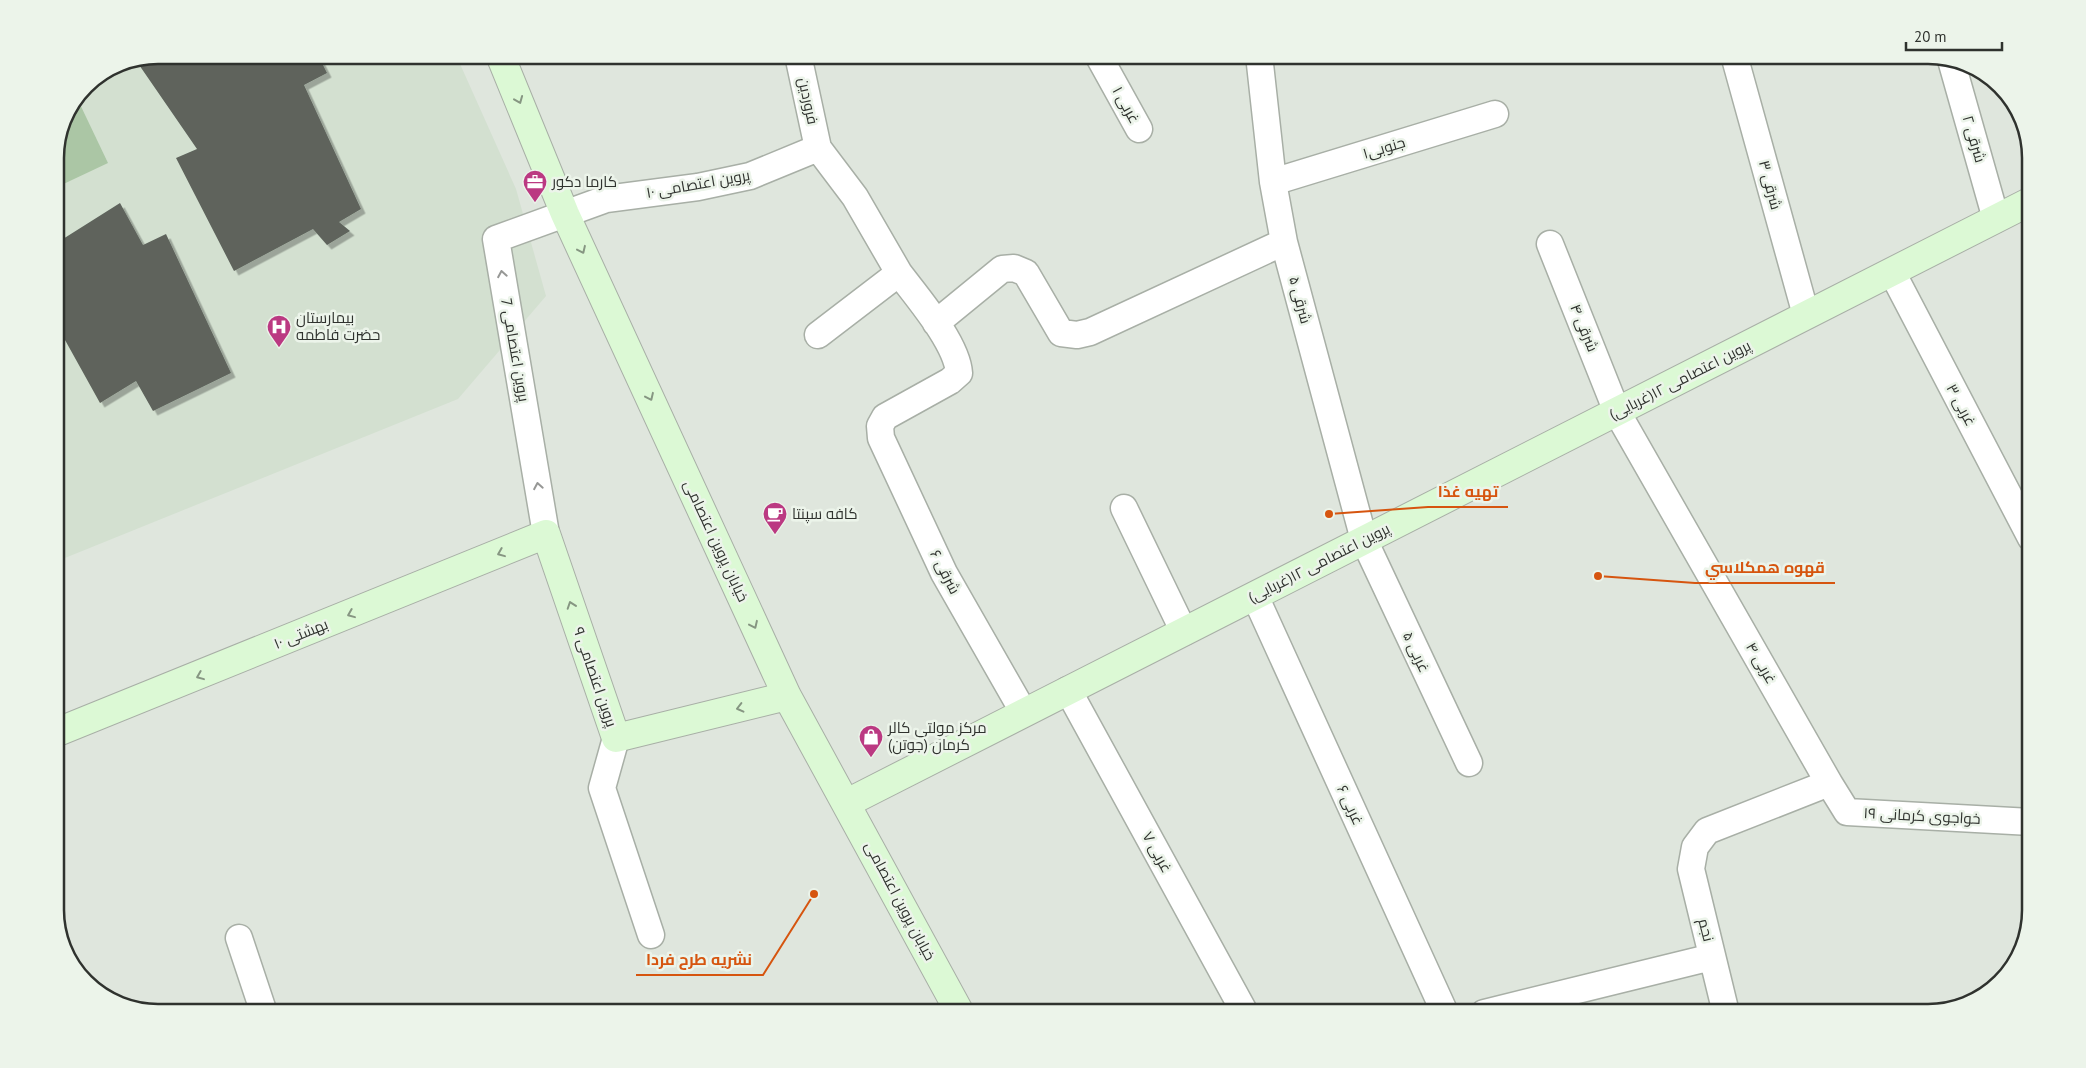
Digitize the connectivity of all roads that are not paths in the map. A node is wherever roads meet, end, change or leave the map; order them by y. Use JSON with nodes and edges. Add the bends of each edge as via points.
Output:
{"nodes":[{"id":1,"x":504,"y":64,"type":"edge"},
{"id":2,"x":800,"y":64,"type":"edge"},
{"id":3,"x":1103,"y":64,"type":"edge"},
{"id":4,"x":1260,"y":64,"type":"edge"},
{"id":5,"x":1736,"y":64,"type":"edge"},
{"id":6,"x":1953,"y":68,"type":"edge"},
{"id":7,"x":1495,"y":114,"type":"dead end"},
{"id":8,"x":1139,"y":129,"type":"dead end"},
{"id":9,"x":818,"y":148,"type":"junction"},
{"id":10,"x":1273,"y":182,"type":"junction"},
{"id":11,"x":2022,"y":206,"type":"edge"},
{"id":12,"x":565,"y":214,"type":"junction"},
{"id":13,"x":1996,"y":219,"type":"junction"},
{"id":14,"x":1284,"y":242,"type":"junction"},
{"id":15,"x":1550,"y":244,"type":"dead end"},
{"id":16,"x":1892,"y":272,"type":"junction"},
{"id":17,"x":899,"y":273,"type":"junction"},
{"id":18,"x":1806,"y":316,"type":"junction"},
{"id":19,"x":936,"y":323,"type":"junction"},
{"id":20,"x":818,"y":334,"type":"dead end"},
{"id":21,"x":1617,"y":412,"type":"junction"},
{"id":22,"x":1124,"y":508,"type":"dead end"},
{"id":23,"x":2022,"y":521,"type":"edge"},
{"id":24,"x":546,"y":534,"type":"junction"},
{"id":25,"x":1364,"y":540,"type":"junction"},
{"id":26,"x":1255,"y":596,"type":"junction"},
{"id":27,"x":1184,"y":632,"type":"junction"},
{"id":28,"x":1068,"y":690,"type":"junction"},
{"id":29,"x":787,"y":696,"type":"junction"},
{"id":30,"x":1024,"y":713,"type":"junction"},
{"id":31,"x":64,"y":729,"type":"edge"},
{"id":32,"x":616,"y":738,"type":"junction"},
{"id":33,"x":1469,"y":763,"type":"dead end"},
{"id":34,"x":1829,"y":783,"type":"junction"},
{"id":35,"x":847,"y":803,"type":"junction"},
{"id":36,"x":2022,"y":822,"type":"edge"},
{"id":37,"x":651,"y":935,"type":"dead end"},
{"id":38,"x":238,"y":938,"type":"dead end"},
{"id":39,"x":1712,"y":956,"type":"junction"},
{"id":40,"x":261,"y":1004,"type":"edge"},
{"id":41,"x":955,"y":1004,"type":"edge"},
{"id":42,"x":1240,"y":1004,"type":"edge"},
{"id":43,"x":1441,"y":1004,"type":"edge"},
{"id":44,"x":1520,"y":1004,"type":"edge"},
{"id":45,"x":1724,"y":1004,"type":"edge"}],
"edges":[{"from":1,"to":12,"type":"street","name":"خیابان پروین اعتصامی","one_way":true},
{"from":2,"to":9,"type":"street","name":"فروردین"},
{"from":3,"to":8,"type":"street","name":"غربی ۱"},
{"from":4,"to":10,"type":"street","name":"شرقی ۵"},
{"from":5,"to":18,"type":"street","name":"شرقی ۳"},
{"from":6,"to":13,"type":"street","name":"شرقی ۲"},
{"from":7,"to":10,"type":"street","name":"جنوبی۱"},
{"from":9,"to":12,"type":"street","name":"پروین اعتصامی ۱۰","via":[[750,176],[698,187],[606,199]]},
{"from":9,"to":17,"type":"street","via":[[854,197]]},
{"from":10,"to":14,"type":"street","name":"شرقی ۵"},
{"from":11,"to":13,"type":"street","name":"پروین اعتصامی ۱۲(غربایی)"},
{"from":24,"to":12,"type":"street","name":"پروین اعتصامی 7","one_way":true,"via":[[496,239]]},
{"from":12,"to":29,"type":"street","name":"خیابان پروین اعتصامی","one_way":true},
{"from":13,"to":16,"type":"street","name":"پروین اعتصامی ۱۲(غربایی)"},
{"from":14,"to":19,"type":"street","via":[[1090,332],[1076,335],[1061,333],[1026,273],[1014,268],[1002,269]]},
{"from":14,"to":25,"type":"street","name":"شرقی ۵"},
{"from":15,"to":21,"type":"street","name":"شرقی ۴"},
{"from":16,"to":18,"type":"street","name":"پروین اعتصامی ۱۲(غربایی)"},
{"from":16,"to":23,"type":"street","name":"غربی ۳"},
{"from":17,"to":19,"type":"street"},
{"from":17,"to":20,"type":"street"},
{"from":18,"to":21,"type":"street","name":"پروین اعتصامی ۱۲(غربایی)"},
{"from":19,"to":30,"type":"street","name":"شرقی ۶","via":[[958,363],[959,374],[885,417],[880,426],[881,438],[944,573]]},
{"from":21,"to":25,"type":"street","name":"پروین اعتصامی ۱۲(غربایی)"},
{"from":21,"to":34,"type":"street","name":"غربی ۴"},
{"from":22,"to":27,"type":"street"},
{"from":24,"to":31,"type":"street","name":"بهشتی ۱۰","one_way":true},
{"from":32,"to":24,"type":"street","name":"پروین اعتصامی ۹","one_way":true},
{"from":25,"to":26,"type":"street","name":"پروین اعتصامی ۱۲(غربایی)"},
{"from":25,"to":33,"type":"street","name":"غربی ۵"},
{"from":26,"to":27,"type":"street","name":"پروین اعتصامی ۱۲(غربایی)"},
{"from":26,"to":43,"type":"street","name":"غربی ۶"},
{"from":27,"to":28,"type":"street","name":"پروین اعتصامی ۱۲(غربایی)"},
{"from":28,"to":30,"type":"street","name":"پروین اعتصامی ۱۲(غربایی)"},
{"from":28,"to":42,"type":"street","name":"غربی ۷"},
{"from":29,"to":32,"type":"street","name":"پروین اعتصامی ۹","one_way":true},
{"from":29,"to":35,"type":"street","name":"خیابان پروین اعتصامی"},
{"from":30,"to":35,"type":"street","name":"پروین اعتصامی ۱۲(غربایی)"},
{"from":32,"to":37,"type":"street","via":[[602,788]]},
{"from":34,"to":36,"type":"street","name":"خواجوی کرمانی ۱۹","via":[[1847,812]]},
{"from":34,"to":39,"type":"street","name":"نجم","via":[[1707,831],[1695,847],[1691,870]]},
{"from":35,"to":41,"type":"street","name":"خیابان پروین اعتصامی"},
{"from":38,"to":40,"type":"street"},
{"from":39,"to":44,"type":"street"},
{"from":39,"to":45,"type":"street","name":"نجم"}]}
